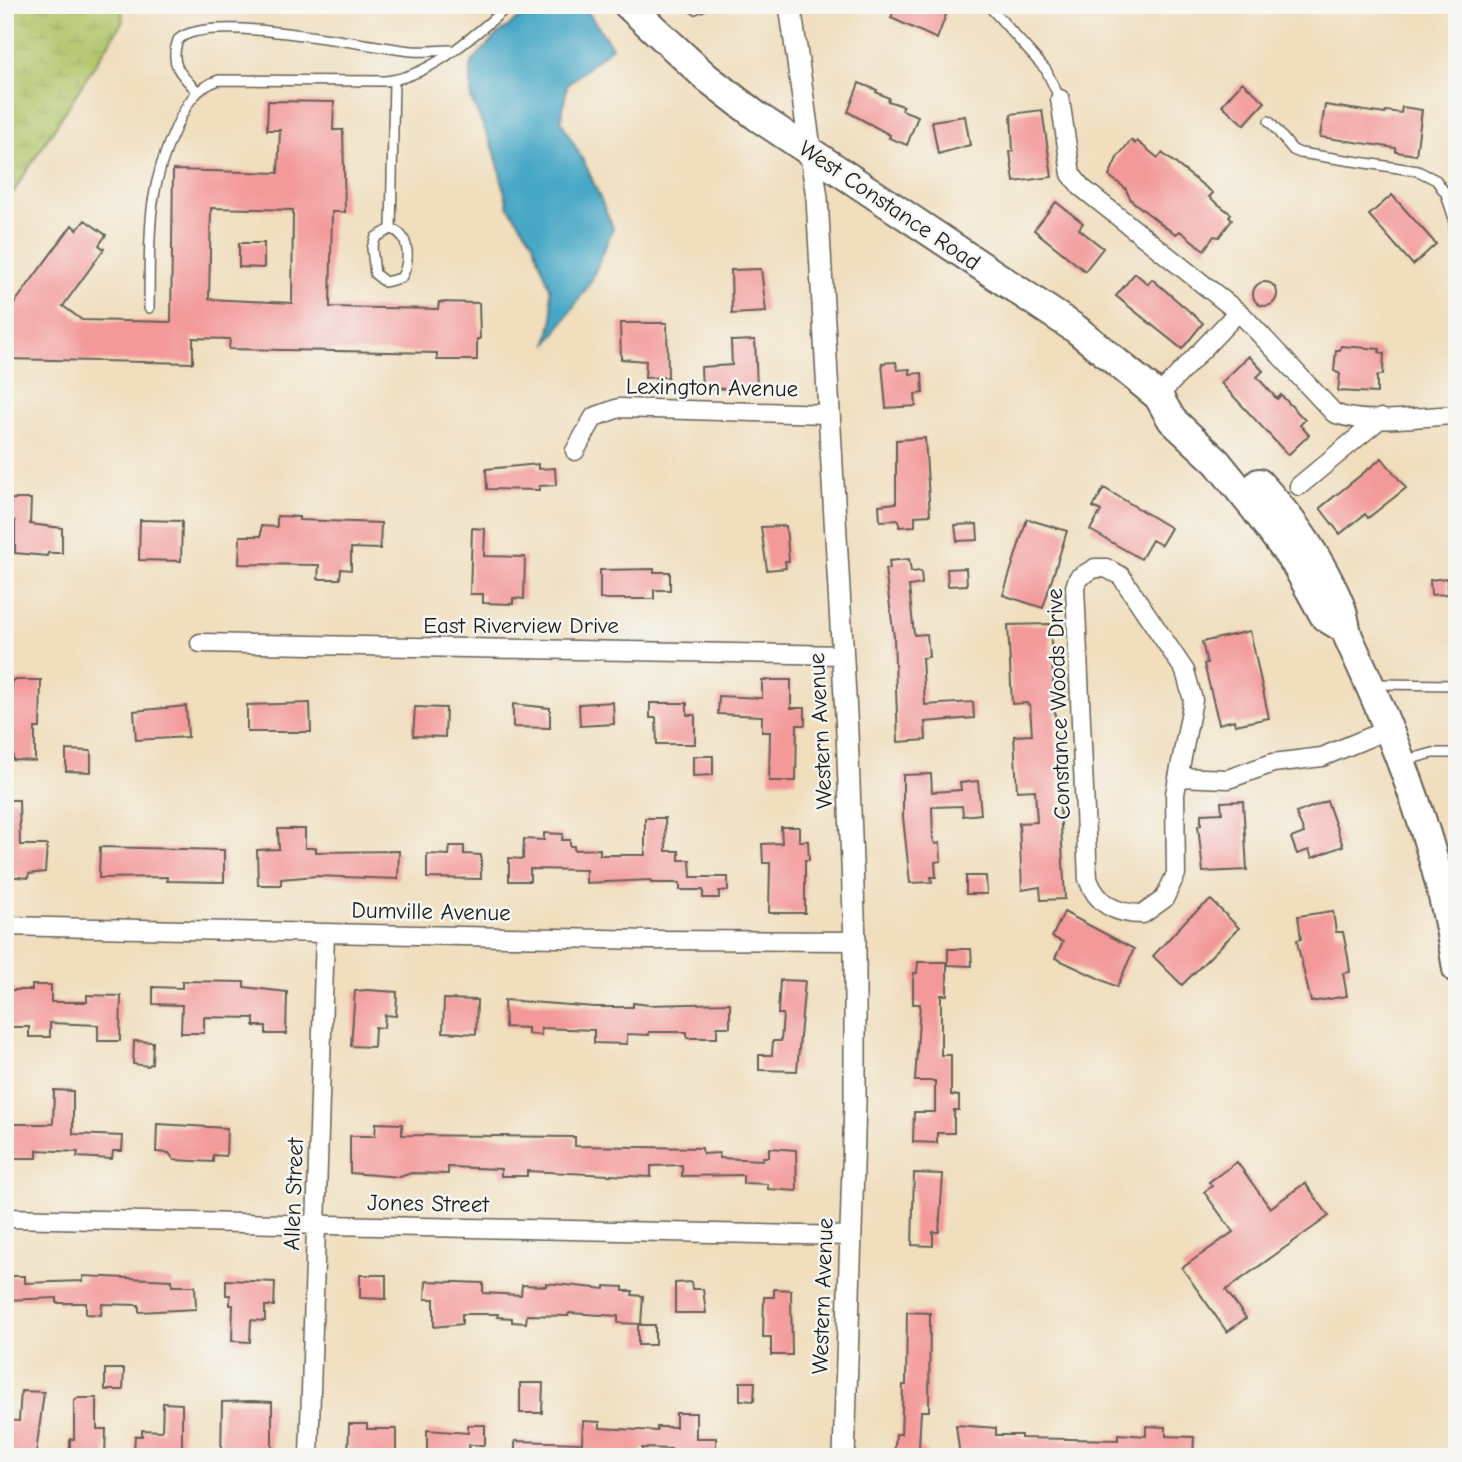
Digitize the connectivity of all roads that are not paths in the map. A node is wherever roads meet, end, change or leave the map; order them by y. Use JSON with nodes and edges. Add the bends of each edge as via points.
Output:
{"nodes":[{"id":1,"x":510,"y":5,"type":"edge"},
{"id":2,"x":628,"y":5,"type":"edge"},
{"id":3,"x":689,"y":5,"type":"edge"},
{"id":4,"x":704,"y":5,"type":"edge"},
{"id":5,"x":790,"y":5,"type":"edge"},
{"id":6,"x":988,"y":5,"type":"edge"},
{"id":7,"x":451,"y":50,"type":"junction"},
{"id":8,"x":394,"y":80,"type":"junction"},
{"id":9,"x":197,"y":90,"type":"junction"},
{"id":10,"x":1060,"y":99,"type":"joint"},
{"id":11,"x":1269,"y":121,"type":"dead end"},
{"id":12,"x":810,"y":152,"type":"junction"},
{"id":13,"x":391,"y":229,"type":"junction"},
{"id":14,"x":1457,"y":271,"type":"edge"},
{"id":15,"x":149,"y":308,"type":"dead end"},
{"id":16,"x":1238,"y":312,"type":"junction"},
{"id":17,"x":1158,"y":396,"type":"junction"},
{"id":18,"x":828,"y":414,"type":"junction"},
{"id":19,"x":1457,"y":415,"type":"edge"},
{"id":20,"x":1381,"y":418,"type":"junction"},
{"id":21,"x":575,"y":451,"type":"dead end"},
{"id":22,"x":1299,"y":486,"type":"dead end"},
{"id":23,"x":200,"y":643,"type":"dead end"},
{"id":24,"x":843,"y":655,"type":"junction"},
{"id":25,"x":1370,"y":684,"type":"junction"},
{"id":26,"x":1457,"y":685,"type":"edge"},
{"id":27,"x":1389,"y":729,"type":"junction"},
{"id":28,"x":1457,"y":754,"type":"edge"},
{"id":29,"x":1402,"y":761,"type":"junction"},
{"id":30,"x":1178,"y":778,"type":"junction"},
{"id":31,"x":5,"y":926,"type":"edge"},
{"id":32,"x":325,"y":933,"type":"junction"},
{"id":33,"x":855,"y":941,"type":"junction"},
{"id":34,"x":1457,"y":969,"type":"edge"},
{"id":35,"x":5,"y":1218,"type":"edge"},
{"id":36,"x":316,"y":1225,"type":"junction"},
{"id":37,"x":850,"y":1236,"type":"junction"},
{"id":38,"x":309,"y":1457,"type":"edge"},
{"id":39,"x":844,"y":1457,"type":"edge"}],
"edges":[{"from":1,"to":7,"type":"lane"},
{"from":2,"to":12,"type":"main road","name":"West Constance Road","via":[[706,77]]},
{"from":3,"to":4,"type":"lane","via":[[695,9]]},
{"from":5,"to":12,"type":"street","name":"Western Avenue"},
{"from":6,"to":10,"type":"lane","via":[[1046,70]]},
{"from":7,"to":8,"type":"lane","via":[[423,72]]},
{"from":7,"to":9,"type":"lane","via":[[415,51],[334,37],[268,32],[192,31],[178,40],[173,57],[179,73]]},
{"from":8,"to":9,"type":"lane","via":[[219,80]]},
{"from":8,"to":13,"type":"lane"},
{"from":9,"to":15,"type":"lane","via":[[154,181]]},
{"from":10,"to":16,"type":"street","via":[[1071,174],[1081,187]]},
{"from":11,"to":14,"type":"lane","via":[[1300,153],[1418,172],[1436,180],[1454,219]]},
{"from":12,"to":17,"type":"main road","name":"West Constance Road","via":[[1076,329]]},
{"from":12,"to":18,"type":"street","name":"Western Avenue","via":[[817,198]]},
{"from":13,"to":13,"type":"lane","via":[[376,237],[372,248],[373,269],[385,282],[401,278],[406,265],[405,239]]},
{"from":16,"to":17,"type":"street"},
{"from":16,"to":20,"type":"street","via":[[1334,413]]},
{"from":17,"to":25,"type":"main road","name":"West Constance Road","via":[[1180,402],[1267,492],[1325,575]]},
{"from":18,"to":21,"type":"street","name":"Lexington Avenue","via":[[619,408],[594,417]]},
{"from":18,"to":24,"type":"street","name":"Western Avenue"},
{"from":19,"to":20,"type":"street"},
{"from":20,"to":22,"type":"street"},
{"from":23,"to":24,"type":"street","name":"East Riverview Drive"},
{"from":24,"to":33,"type":"street","name":"Western Avenue"},
{"from":25,"to":26,"type":"lane"},
{"from":25,"to":27,"type":"main road","name":"West Constance Road"},
{"from":27,"to":29,"type":"main road","name":"West Constance Road"},
{"from":27,"to":30,"type":"street","via":[[1322,757],[1273,763],[1228,779]]},
{"from":28,"to":29,"type":"lane"},
{"from":29,"to":34,"type":"main road","name":"West Constance Road","via":[[1442,877]]},
{"from":30,"to":30,"type":"street","name":"Constance Woods Drive","via":[[1173,885],[1164,900],[1143,914],[1114,909],[1101,901],[1088,879],[1075,587],[1086,571],[1106,568],[1121,576],[1185,671],[1193,701]]},
{"from":31,"to":32,"type":"street","name":"Dumville Avenue"},
{"from":32,"to":33,"type":"street","name":"Dumville Avenue"},
{"from":32,"to":36,"type":"street","name":"Allen Street"},
{"from":33,"to":37,"type":"street","name":"Western Avenue"},
{"from":35,"to":36,"type":"street","name":"Jones Street"},
{"from":36,"to":37,"type":"street","name":"Jones Street"},
{"from":36,"to":38,"type":"street","name":"Allen Street"},
{"from":37,"to":39,"type":"street","name":"Western Avenue"}]}
